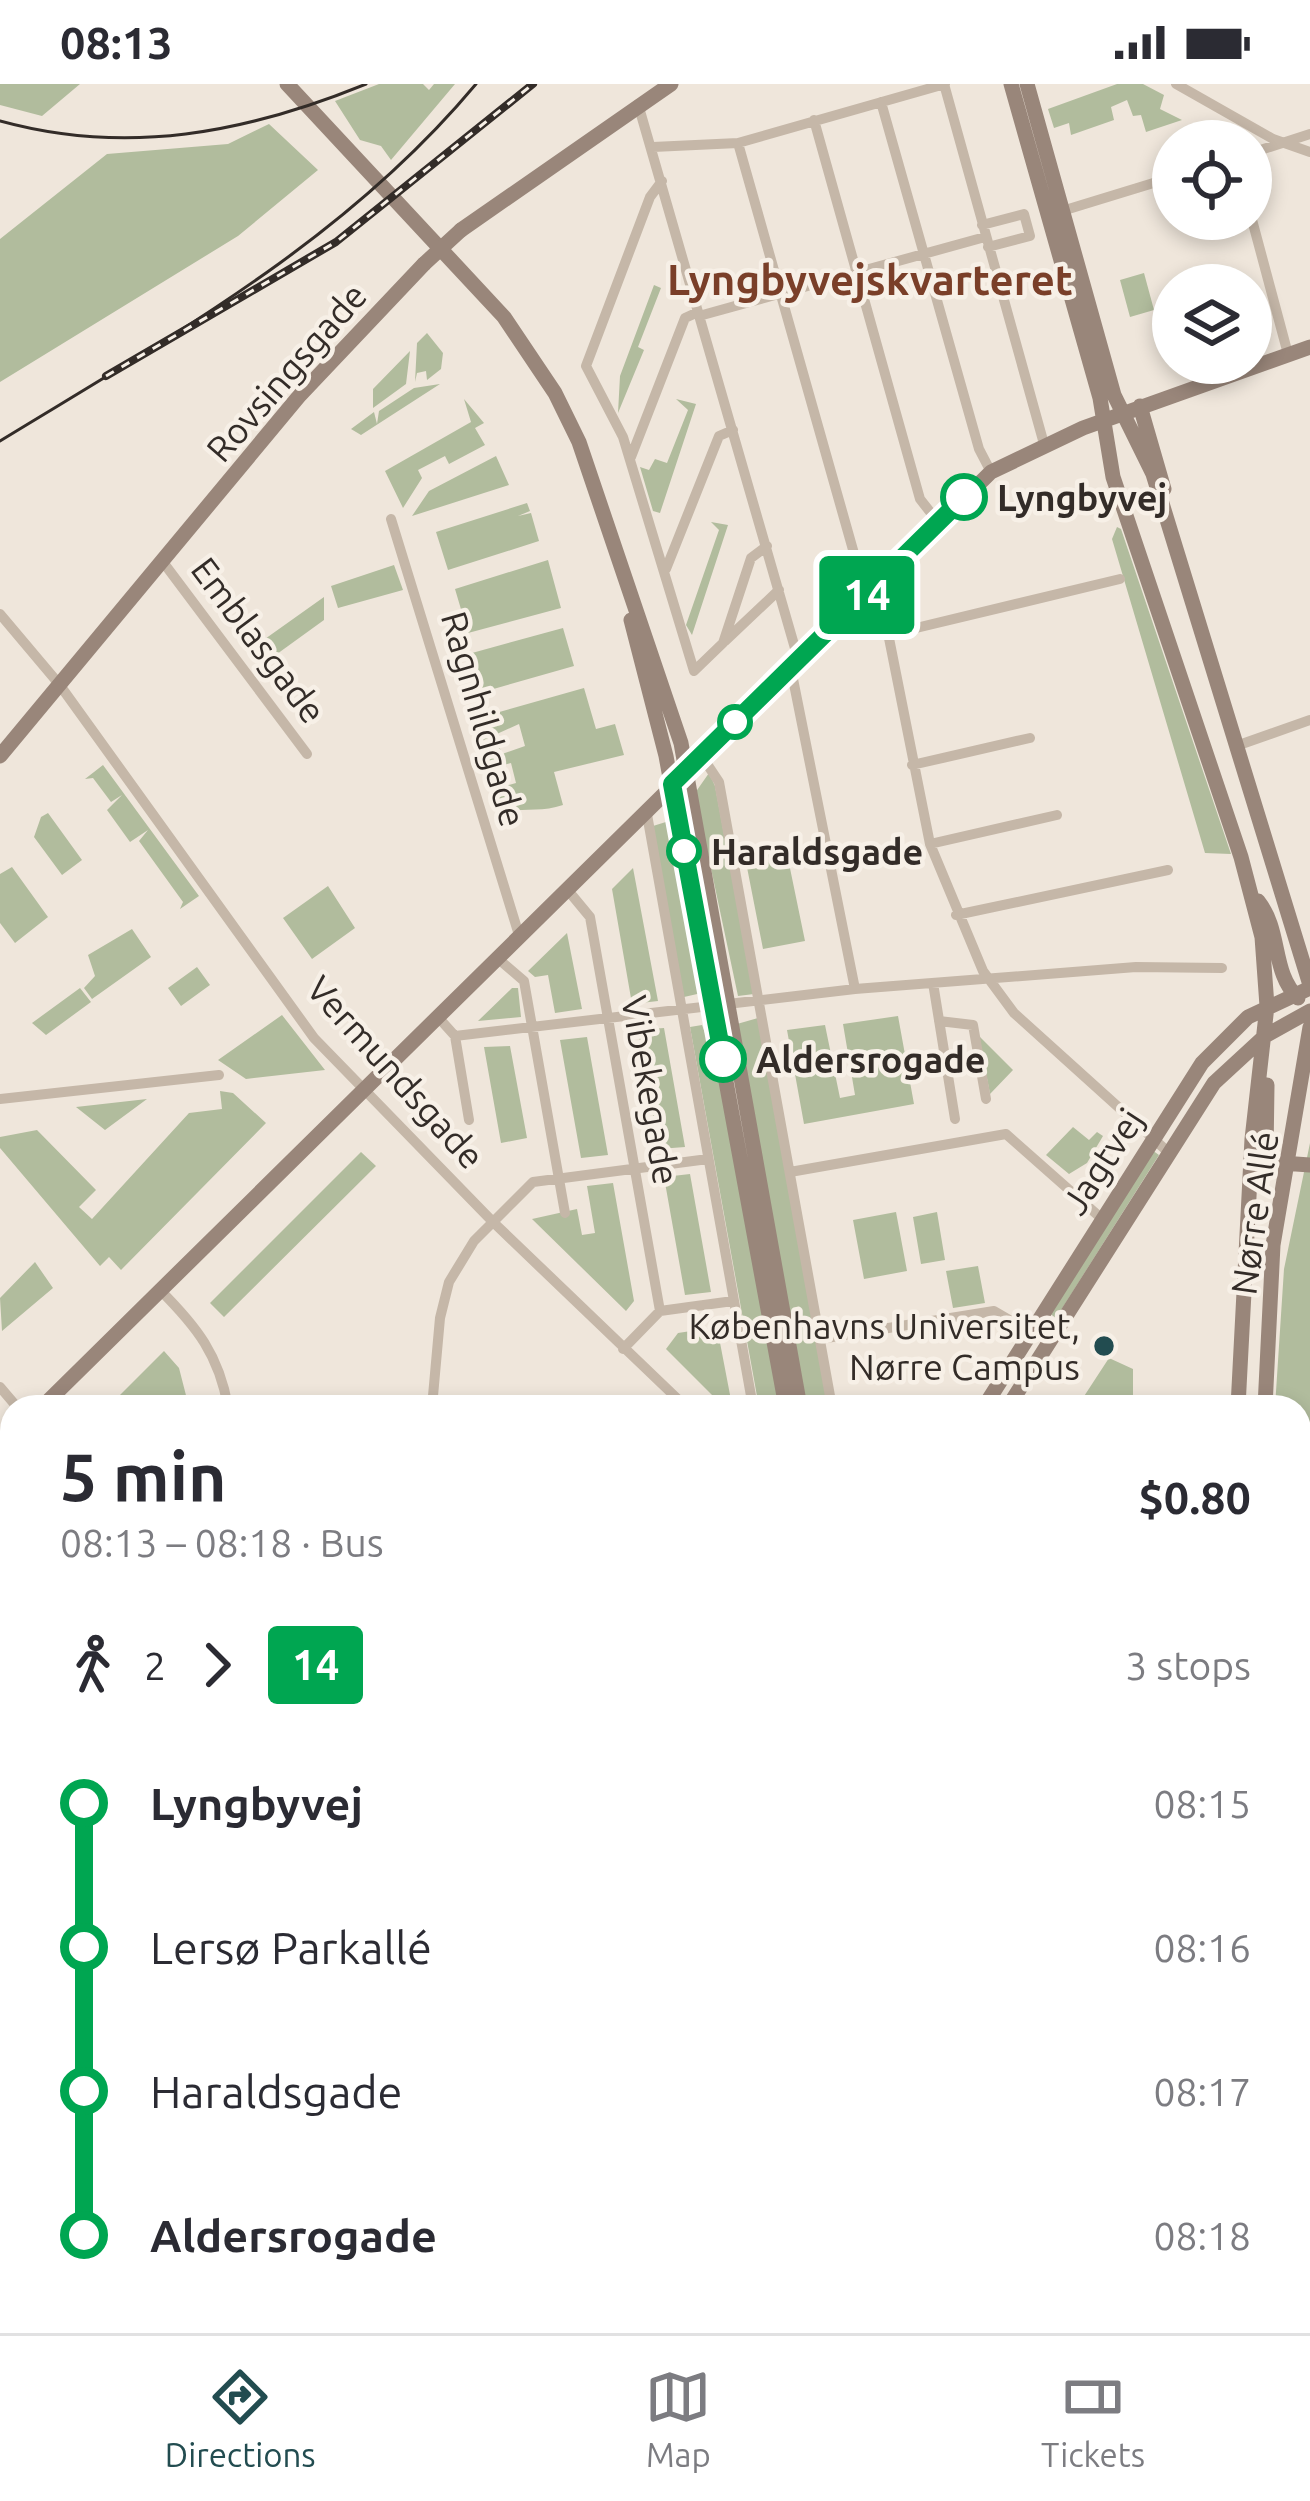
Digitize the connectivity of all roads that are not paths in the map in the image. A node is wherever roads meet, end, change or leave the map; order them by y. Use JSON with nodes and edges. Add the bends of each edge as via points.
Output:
{"nodes":[{"id":1,"x":287,"y":84,"type":"edge"},
{"id":2,"x":671,"y":84,"type":"edge"},
{"id":3,"x":871,"y":84,"type":"edge"},
{"id":4,"x":945,"y":84,"type":"edge"},
{"id":5,"x":1011,"y":84,"type":"edge"},
{"id":6,"x":1027,"y":84,"type":"edge"},
{"id":7,"x":1176,"y":84,"type":"edge"},
{"id":8,"x":1207,"y":84,"type":"edge"},
{"id":9,"x":879,"y":102,"type":"junction"},
{"id":10,"x":638,"y":104,"type":"junction"},
{"id":11,"x":1214,"y":104,"type":"junction"},
{"id":12,"x":814,"y":120,"type":"junction"},
{"id":13,"x":1310,"y":134,"type":"edge"},
{"id":14,"x":738,"y":143,"type":"junction"},
{"id":15,"x":1292,"y":144,"type":"junction"},
{"id":16,"x":653,"y":147,"type":"junction"},
{"id":17,"x":1272,"y":148,"type":"edge"},
{"id":18,"x":1310,"y":152,"type":"edge"},
{"id":19,"x":662,"y":181,"type":"junction"},
{"id":20,"x":1152,"y":183,"type":"edge"},
{"id":21,"x":1062,"y":211,"type":"junction"},
{"id":22,"x":985,"y":236,"type":"junction"},
{"id":23,"x":1257,"y":240,"type":"edge"},
{"id":24,"x":923,"y":254,"type":"junction"},
{"id":25,"x":856,"y":274,"type":"junction"},
{"id":26,"x":780,"y":295,"type":"junction"},
{"id":27,"x":699,"y":314,"type":"junction"},
{"id":28,"x":1310,"y":347,"type":"edge"},
{"id":29,"x":1288,"y":354,"type":"junction"},
{"id":30,"x":1140,"y":406,"type":"junction"},
{"id":31,"x":1121,"y":413,"type":"junction"},
{"id":32,"x":1103,"y":420,"type":"junction"},
{"id":33,"x":733,"y":430,"type":"junction"},
{"id":34,"x":1044,"y":444,"type":"junction"},
{"id":35,"x":630,"y":459,"type":"junction"},
{"id":36,"x":991,"y":472,"type":"junction"},
{"id":37,"x":1163,"y":506,"type":"junction"},
{"id":38,"x":391,"y":519,"type":"dead end"},
{"id":39,"x":938,"y":522,"type":"junction"},
{"id":40,"x":767,"y":546,"type":"junction"},
{"id":41,"x":164,"y":562,"type":"junction"},
{"id":42,"x":666,"y":569,"type":"junction"},
{"id":43,"x":1120,"y":579,"type":"dead end"},
{"id":44,"x":876,"y":586,"type":"junction"},
{"id":45,"x":779,"y":590,"type":"junction"},
{"id":46,"x":628,"y":600,"type":"junction"},
{"id":47,"x":0,"y":614,"type":"edge"},
{"id":48,"x":887,"y":635,"type":"junction"},
{"id":49,"x":723,"y":643,"type":"junction"},
{"id":50,"x":795,"y":665,"type":"junction"},
{"id":51,"x":58,"y":684,"type":"junction"},
{"id":52,"x":1310,"y":720,"type":"edge"},
{"id":53,"x":1030,"y":738,"type":"dead end"},
{"id":54,"x":1245,"y":743,"type":"junction"},
{"id":55,"x":307,"y":754,"type":"dead end"},
{"id":56,"x":701,"y":755,"type":"junction"},
{"id":57,"x":0,"y":756,"type":"edge"},
{"id":58,"x":912,"y":765,"type":"junction"},
{"id":59,"x":686,"y":770,"type":"junction"},
{"id":60,"x":672,"y":784,"type":"junction"},
{"id":61,"x":646,"y":809,"type":"junction"},
{"id":62,"x":1057,"y":814,"type":"dead end"},
{"id":63,"x":930,"y":844,"type":"junction"},
{"id":64,"x":1168,"y":870,"type":"dead end"},
{"id":65,"x":566,"y":888,"type":"junction"},
{"id":66,"x":1252,"y":894,"type":"junction"},
{"id":67,"x":956,"y":915,"type":"junction"},
{"id":68,"x":518,"y":935,"type":"junction"},
{"id":69,"x":496,"y":957,"type":"junction"},
{"id":70,"x":1308,"y":963,"type":"edge"},
{"id":71,"x":1222,"y":968,"type":"dead end"},
{"id":72,"x":988,"y":980,"type":"junction"},
{"id":73,"x":933,"y":982,"type":"junction"},
{"id":74,"x":855,"y":989,"type":"junction"},
{"id":75,"x":1304,"y":989,"type":"edge"},
{"id":76,"x":760,"y":1000,"type":"junction"},
{"id":77,"x":722,"y":1006,"type":"junction"},
{"id":78,"x":1267,"y":1006,"type":"junction"},
{"id":79,"x":1310,"y":1010,"type":"edge"},
{"id":80,"x":682,"y":1011,"type":"junction"},
{"id":81,"x":437,"y":1016,"type":"junction"},
{"id":82,"x":609,"y":1020,"type":"junction"},
{"id":83,"x":939,"y":1021,"type":"junction"},
{"id":84,"x":531,"y":1028,"type":"junction"},
{"id":85,"x":1310,"y":1028,"type":"edge"},
{"id":86,"x":455,"y":1036,"type":"junction"},
{"id":87,"x":1265,"y":1036,"type":"junction"},
{"id":88,"x":219,"y":1075,"type":"dead end"},
{"id":89,"x":364,"y":1089,"type":"junction"},
{"id":90,"x":986,"y":1099,"type":"dead end"},
{"id":91,"x":0,"y":1100,"type":"edge"},
{"id":92,"x":955,"y":1119,"type":"dead end"},
{"id":93,"x":469,"y":1120,"type":"dead end"},
{"id":94,"x":1151,"y":1140,"type":"junction"},
{"id":95,"x":1296,"y":1149,"type":"edge"},
{"id":96,"x":1167,"y":1151,"type":"junction"},
{"id":97,"x":1310,"y":1152,"type":"edge"},
{"id":98,"x":708,"y":1159,"type":"junction"},
{"id":99,"x":1259,"y":1159,"type":"junction"},
{"id":100,"x":1310,"y":1165,"type":"edge"},
{"id":101,"x":634,"y":1167,"type":"junction"},
{"id":102,"x":790,"y":1172,"type":"junction"},
{"id":103,"x":558,"y":1176,"type":"junction"},
{"id":104,"x":565,"y":1213,"type":"dead end"},
{"id":105,"x":1101,"y":1218,"type":"junction"},
{"id":106,"x":493,"y":1222,"type":"junction"},
{"id":107,"x":160,"y":1290,"type":"junction"},
{"id":108,"x":733,"y":1301,"type":"junction"},
{"id":109,"x":660,"y":1311,"type":"junction"},
{"id":110,"x":1030,"y":1332,"type":"junction"},
{"id":111,"x":820,"y":1339,"type":"junction"},
{"id":112,"x":623,"y":1349,"type":"junction"},
{"id":113,"x":54,"y":1395,"type":"edge"},
{"id":114,"x":226,"y":1395,"type":"edge"},
{"id":115,"x":433,"y":1395,"type":"edge"},
{"id":116,"x":673,"y":1395,"type":"edge"},
{"id":117,"x":751,"y":1395,"type":"edge"},
{"id":118,"x":784,"y":1395,"type":"edge"},
{"id":119,"x":798,"y":1395,"type":"edge"},
{"id":120,"x":830,"y":1395,"type":"edge"},
{"id":121,"x":991,"y":1395,"type":"edge"},
{"id":122,"x":1015,"y":1395,"type":"edge"},
{"id":123,"x":1239,"y":1395,"type":"edge"},
{"id":124,"x":1265,"y":1395,"type":"edge"}],
"edges":[{"from":1,"to":46,"type":"street","via":[[482,291],[555,393],[590,471]]},
{"from":2,"to":10,"type":"street","name":"Rovsingsgade"},
{"from":3,"to":9,"type":"street"},
{"from":4,"to":9,"type":"street"},
{"from":4,"to":22,"type":"street"},
{"from":5,"to":32,"type":"street"},
{"from":6,"to":21,"type":"street"},
{"from":7,"to":11,"type":"street"},
{"from":8,"to":11,"type":"street"},
{"from":9,"to":12,"type":"street"},
{"from":9,"to":24,"type":"street"},
{"from":10,"to":16,"type":"street"},
{"from":10,"to":41,"type":"street","name":"Rovsingsgade","bridge":true,"via":[[424,264],[307,386]]},
{"from":11,"to":15,"type":"street"},
{"from":12,"to":14,"type":"street"},
{"from":12,"to":25,"type":"street"},
{"from":13,"to":15,"type":"street"},
{"from":14,"to":16,"type":"street"},
{"from":14,"to":26,"type":"street"},
{"from":15,"to":17,"type":"street"},
{"from":15,"to":18,"type":"street"},
{"from":16,"to":19,"type":"street"},
{"from":19,"to":27,"type":"street"},
{"from":19,"to":35,"type":"street","via":[[586,366]]},
{"from":20,"to":21,"type":"street"},
{"from":21,"to":31,"type":"street"},
{"from":22,"to":24,"type":"street"},
{"from":22,"to":34,"type":"street"},
{"from":23,"to":29,"type":"street"},
{"from":24,"to":25,"type":"street"},
{"from":24,"to":36,"type":"street"},
{"from":25,"to":26,"type":"street"},
{"from":25,"to":39,"type":"street","via":[[920,499]]},
{"from":26,"to":27,"type":"street"},
{"from":26,"to":44,"type":"street","via":[[857,564]]},
{"from":27,"to":33,"type":"street"},
{"from":27,"to":35,"type":"street","via":[[685,318]]},
{"from":28,"to":29,"type":"street"},
{"from":29,"to":30,"type":"street"},
{"from":30,"to":31,"type":"street"},
{"from":30,"to":37,"type":"street","via":[[1163,473]]},
{"from":31,"to":32,"type":"street"},
{"from":31,"to":37,"type":"street"},
{"from":32,"to":34,"type":"street"},
{"from":32,"to":66,"type":"street","via":[[1113,477]]},
{"from":33,"to":40,"type":"street"},
{"from":33,"to":42,"type":"street","via":[[719,436]]},
{"from":34,"to":36,"type":"street"},
{"from":35,"to":42,"type":"street"},
{"from":36,"to":39,"type":"street"},
{"from":37,"to":54,"type":"street"},
{"from":38,"to":68,"type":"street","name":"Ragnhildgade"},
{"from":39,"to":44,"type":"street"},
{"from":40,"to":45,"type":"street"},
{"from":40,"to":49,"type":"street","via":[[752,558]]},
{"from":41,"to":51,"type":"street","name":"Rovsingsgade"},
{"from":41,"to":55,"type":"street","name":"Emblasgade"},
{"from":42,"to":49,"type":"street","via":[[694,670]]},
{"from":43,"to":48,"type":"street"},
{"from":44,"to":48,"type":"street"},
{"from":44,"to":50,"type":"street"},
{"from":45,"to":49,"type":"street"},
{"from":45,"to":50,"type":"street"},
{"from":46,"to":59,"type":"street"},
{"from":46,"to":60,"type":"street"},
{"from":47,"to":51,"type":"street","name":"Vermundsgade"},
{"from":48,"to":58,"type":"street"},
{"from":50,"to":56,"type":"street"},
{"from":50,"to":74,"type":"street"},
{"from":51,"to":57,"type":"street","name":"Rovsingsgade"},
{"from":51,"to":89,"type":"street","name":"Vermundsgade","via":[[314,1038]]},
{"from":52,"to":54,"type":"street"},
{"from":53,"to":58,"type":"street"},
{"from":54,"to":70,"type":"street"},
{"from":56,"to":59,"type":"street"},
{"from":56,"to":76,"type":"street","via":[[719,782]]},
{"from":58,"to":63,"type":"street"},
{"from":59,"to":60,"type":"street"},
{"from":59,"to":77,"type":"street"},
{"from":60,"to":61,"type":"street"},
{"from":60,"to":77,"type":"street"},
{"from":61,"to":65,"type":"street"},
{"from":61,"to":80,"type":"street"},
{"from":62,"to":63,"type":"street"},
{"from":63,"to":67,"type":"street"},
{"from":64,"to":67,"type":"street"},
{"from":65,"to":68,"type":"street"},
{"from":65,"to":82,"type":"street","name":"Vibekegade","via":[[590,917]]},
{"from":66,"to":75,"type":"street","via":[[1271,920],[1282,976]]},
{"from":66,"to":78,"type":"street"},
{"from":67,"to":72,"type":"street"},
{"from":68,"to":69,"type":"street"},
{"from":69,"to":81,"type":"street"},
{"from":69,"to":84,"type":"street","via":[[524,982]]},
{"from":70,"to":75,"type":"street"},
{"from":71,"to":72,"type":"street"},
{"from":72,"to":73,"type":"street"},
{"from":72,"to":94,"type":"street"},
{"from":73,"to":74,"type":"street"},
{"from":73,"to":83,"type":"street"},
{"from":74,"to":76,"type":"street"},
{"from":75,"to":78,"type":"street","name":"Jagtvej"},
{"from":75,"to":79,"type":"street"},
{"from":76,"to":77,"type":"street"},
{"from":76,"to":102,"type":"street"},
{"from":77,"to":80,"type":"street"},
{"from":77,"to":118,"type":"street"},
{"from":77,"to":119,"type":"street"},
{"from":78,"to":87,"type":"street"},
{"from":78,"to":94,"type":"street","name":"Jagtvej","via":[[1226,1035]]},
{"from":79,"to":87,"type":"street","name":"Jagtvej"},
{"from":80,"to":82,"type":"street"},
{"from":80,"to":98,"type":"street"},
{"from":81,"to":86,"type":"street"},
{"from":81,"to":89,"type":"street"},
{"from":82,"to":84,"type":"street"},
{"from":82,"to":101,"type":"street","name":"Vibekegade"},
{"from":83,"to":90,"type":"street","via":[[973,1025]]},
{"from":83,"to":92,"type":"street"},
{"from":84,"to":86,"type":"street"},
{"from":84,"to":103,"type":"street"},
{"from":85,"to":95,"type":"street","name":"Nørre Allé"},
{"from":86,"to":93,"type":"street"},
{"from":87,"to":96,"type":"street","name":"Jagtvej","via":[[1214,1083]]},
{"from":87,"to":99,"type":"street","name":"Nørre Allé"},
{"from":88,"to":91,"type":"street"},
{"from":89,"to":106,"type":"street","name":"Vermundsgade"},
{"from":89,"to":107,"type":"street"},
{"from":94,"to":96,"type":"street"},
{"from":94,"to":105,"type":"street","name":"Jagtvej"},
{"from":95,"to":97,"type":"street"},
{"from":95,"to":99,"type":"street"},
{"from":95,"to":100,"type":"street"},
{"from":95,"to":124,"type":"street","name":"Nørre Allé","via":[[1273,1245]]},
{"from":96,"to":122,"type":"street","name":"Jagtvej"},
{"from":98,"to":101,"type":"street"},
{"from":98,"to":108,"type":"street"},
{"from":99,"to":123,"type":"street","name":"Nørre Allé"},
{"from":101,"to":103,"type":"street"},
{"from":101,"to":109,"type":"street","name":"Vibekegade"},
{"from":102,"to":105,"type":"street","via":[[1006,1134]]},
{"from":102,"to":111,"type":"street"},
{"from":103,"to":104,"type":"street"},
{"from":103,"to":106,"type":"street","via":[[533,1182]]},
{"from":105,"to":110,"type":"street","name":"Jagtvej"},
{"from":106,"to":112,"type":"street","name":"Vermundsgade"},
{"from":106,"to":115,"type":"street","via":[[459,1262],[443,1298]]},
{"from":107,"to":113,"type":"street"},
{"from":107,"to":114,"type":"street","via":[[205,1337]]},
{"from":108,"to":109,"type":"street"},
{"from":108,"to":117,"type":"street"},
{"from":109,"to":112,"type":"street"},
{"from":110,"to":111,"type":"street","via":[[994,1311]]},
{"from":110,"to":121,"type":"street","name":"Jagtvej"},
{"from":111,"to":120,"type":"street"},
{"from":112,"to":116,"type":"street","name":"Vermundsgade"}]}
